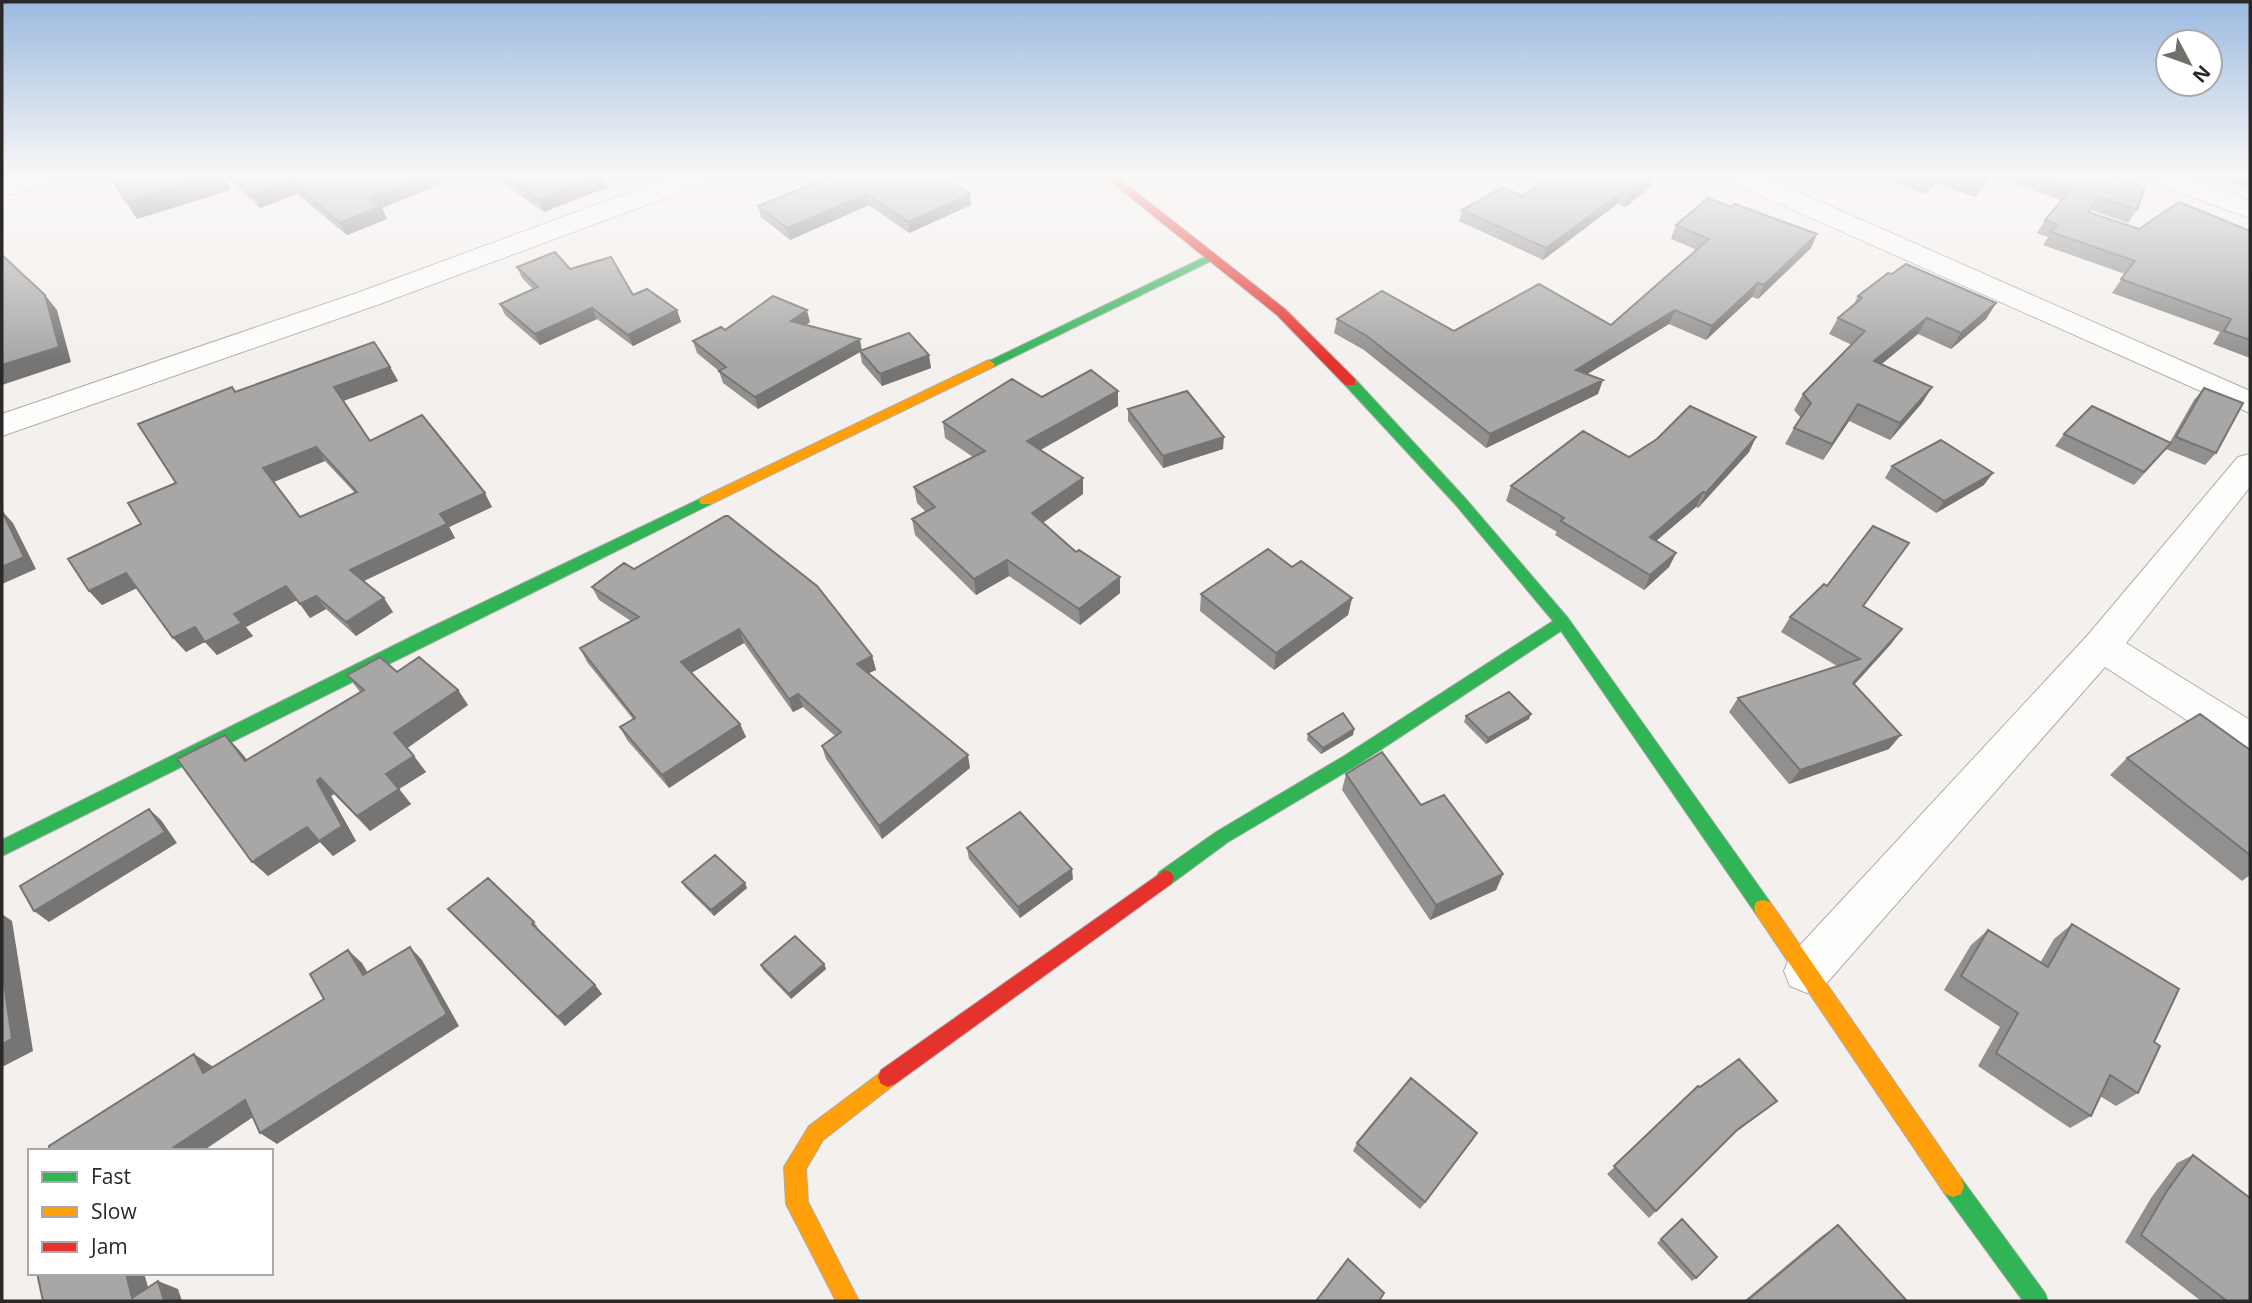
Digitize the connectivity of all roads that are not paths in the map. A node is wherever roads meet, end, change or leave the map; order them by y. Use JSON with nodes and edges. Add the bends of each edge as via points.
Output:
{"nodes":[{"id":1,"x":532,"y":238,"type":"edge"},
{"id":2,"x":1184,"y":238,"type":"edge"},
{"id":3,"x":1879,"y":238,"type":"edge"},
{"id":4,"x":1209,"y":258,"type":"junction"},
{"id":5,"x":2250,"y":403,"type":"edge"},
{"id":6,"x":2,"y":425,"type":"edge"},
{"id":7,"x":2250,"y":465,"type":"edge"},
{"id":8,"x":1563,"y":622,"type":"junction"},
{"id":9,"x":2101,"y":646,"type":"junction"},
{"id":10,"x":2250,"y":740,"type":"edge"},
{"id":11,"x":2,"y":848,"type":"edge"},
{"id":12,"x":1807,"y":971,"type":"junction"},
{"id":13,"x":848,"y":1301,"type":"edge"},
{"id":14,"x":2037,"y":1301,"type":"edge"}],
"edges":[{"from":1,"to":6,"type":"street"},
{"from":2,"to":4,"type":"street"},
{"from":3,"to":5,"type":"street"},
{"from":4,"to":8,"type":"street","via":[[1281,313],[1350,381]]},
{"from":4,"to":11,"type":"street","via":[[429,635]]},
{"from":7,"to":9,"type":"street"},
{"from":8,"to":12,"type":"street"},
{"from":8,"to":13,"type":"street","via":[[1222,838],[816,1133],[795,1167],[797,1204]]},
{"from":9,"to":10,"type":"street"},
{"from":9,"to":12,"type":"street"},
{"from":12,"to":14,"type":"street","via":[[1937,1164]]}]}
